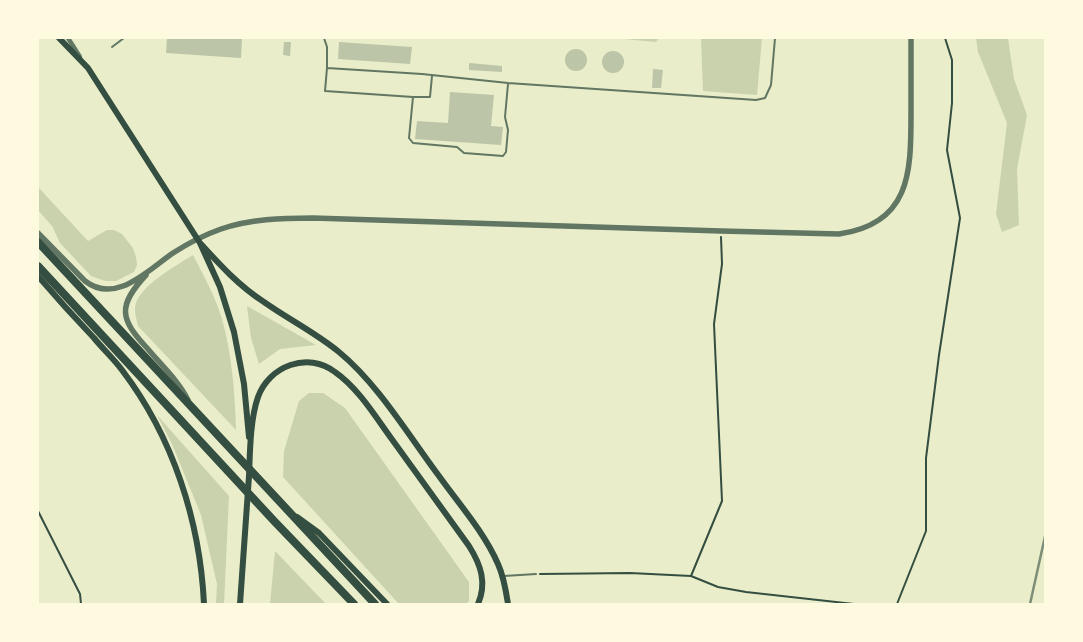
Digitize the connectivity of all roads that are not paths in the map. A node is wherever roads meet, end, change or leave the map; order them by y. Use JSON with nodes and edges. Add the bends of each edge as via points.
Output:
{"nodes":[{"id":1,"x":59,"y":38,"type":"edge"},
{"id":2,"x":68,"y":38,"type":"edge"},
{"id":3,"x":124,"y":38,"type":"edge"},
{"id":4,"x":324,"y":38,"type":"edge"},
{"id":5,"x":775,"y":38,"type":"edge"},
{"id":6,"x":911,"y":38,"type":"edge"},
{"id":7,"x":112,"y":47,"type":"dead end"},
{"id":8,"x":88,"y":68,"type":"junction"},
{"id":9,"x":327,"y":68,"type":"junction"},
{"id":10,"x":432,"y":76,"type":"junction"},
{"id":11,"x":508,"y":83,"type":"junction"},
{"id":12,"x":412,"y":96,"type":"junction"},
{"id":13,"x":38,"y":233,"type":"edge"},
{"id":14,"x":38,"y":242,"type":"edge"},
{"id":15,"x":200,"y":243,"type":"junction"},
{"id":16,"x":38,"y":266,"type":"edge"},
{"id":17,"x":153,"y":268,"type":"junction"},
{"id":18,"x":38,"y":276,"type":"edge"},
{"id":19,"x":194,"y":412,"type":"junction"},
{"id":20,"x":250,"y":426,"type":"junction"},
{"id":21,"x":285,"y":508,"type":"junction"},
{"id":22,"x":536,"y":574,"type":"road end"},
{"id":23,"x":503,"y":576,"type":"junction"},
{"id":24,"x":204,"y":604,"type":"edge"},
{"id":25,"x":240,"y":604,"type":"edge"},
{"id":26,"x":352,"y":604,"type":"edge"},
{"id":27,"x":375,"y":604,"type":"edge"},
{"id":28,"x":387,"y":604,"type":"edge"},
{"id":29,"x":478,"y":604,"type":"edge"},
{"id":30,"x":508,"y":604,"type":"edge"}],
"edges":[{"from":1,"to":8,"type":"main road"},
{"from":2,"to":8,"type":"street"},
{"from":3,"to":7,"type":"lane"},
{"from":4,"to":9,"type":"lane"},
{"from":5,"to":11,"type":"lane","via":[[772,85],[765,98],[756,100]]},
{"from":6,"to":17,"type":"street","via":[[910,167],[898,199],[884,217],[864,229],[839,234],[279,219],[222,229],[183,247]]},
{"from":8,"to":15,"type":"main road"},
{"from":9,"to":10,"type":"lane"},
{"from":9,"to":12,"type":"lane","via":[[325,91]]},
{"from":10,"to":11,"type":"lane"},
{"from":10,"to":12,"type":"lane","via":[[430,97]]},
{"from":11,"to":12,"type":"lane","via":[[505,117],[508,130],[503,156],[464,153],[457,147],[413,143],[409,138]]},
{"from":13,"to":17,"type":"street","via":[[94,287],[120,288]]},
{"from":14,"to":19,"type":"highway"},
{"from":15,"to":20,"type":"main road","via":[[230,315]]},
{"from":15,"to":23,"type":"main road","via":[[247,290],[324,340],[351,363],[394,415],[484,539]]},
{"from":16,"to":26,"type":"highway"},
{"from":17,"to":19,"type":"street","via":[[130,294],[126,321],[133,334],[181,387]]},
{"from":18,"to":24,"type":"main road","via":[[121,368],[161,435],[186,495],[198,546]]},
{"from":19,"to":21,"type":"highway"},
{"from":20,"to":25,"type":"main road"},
{"from":20,"to":29,"type":"main road","via":[[258,397],[278,371],[290,364],[303,362],[326,366],[336,372],[381,424],[473,553],[483,578]]},
{"from":21,"to":27,"type":"highway"},
{"from":21,"to":28,"type":"main road","via":[[319,533]]},
{"from":22,"to":23,"type":"lane"},
{"from":23,"to":30,"type":"main road"}]}
